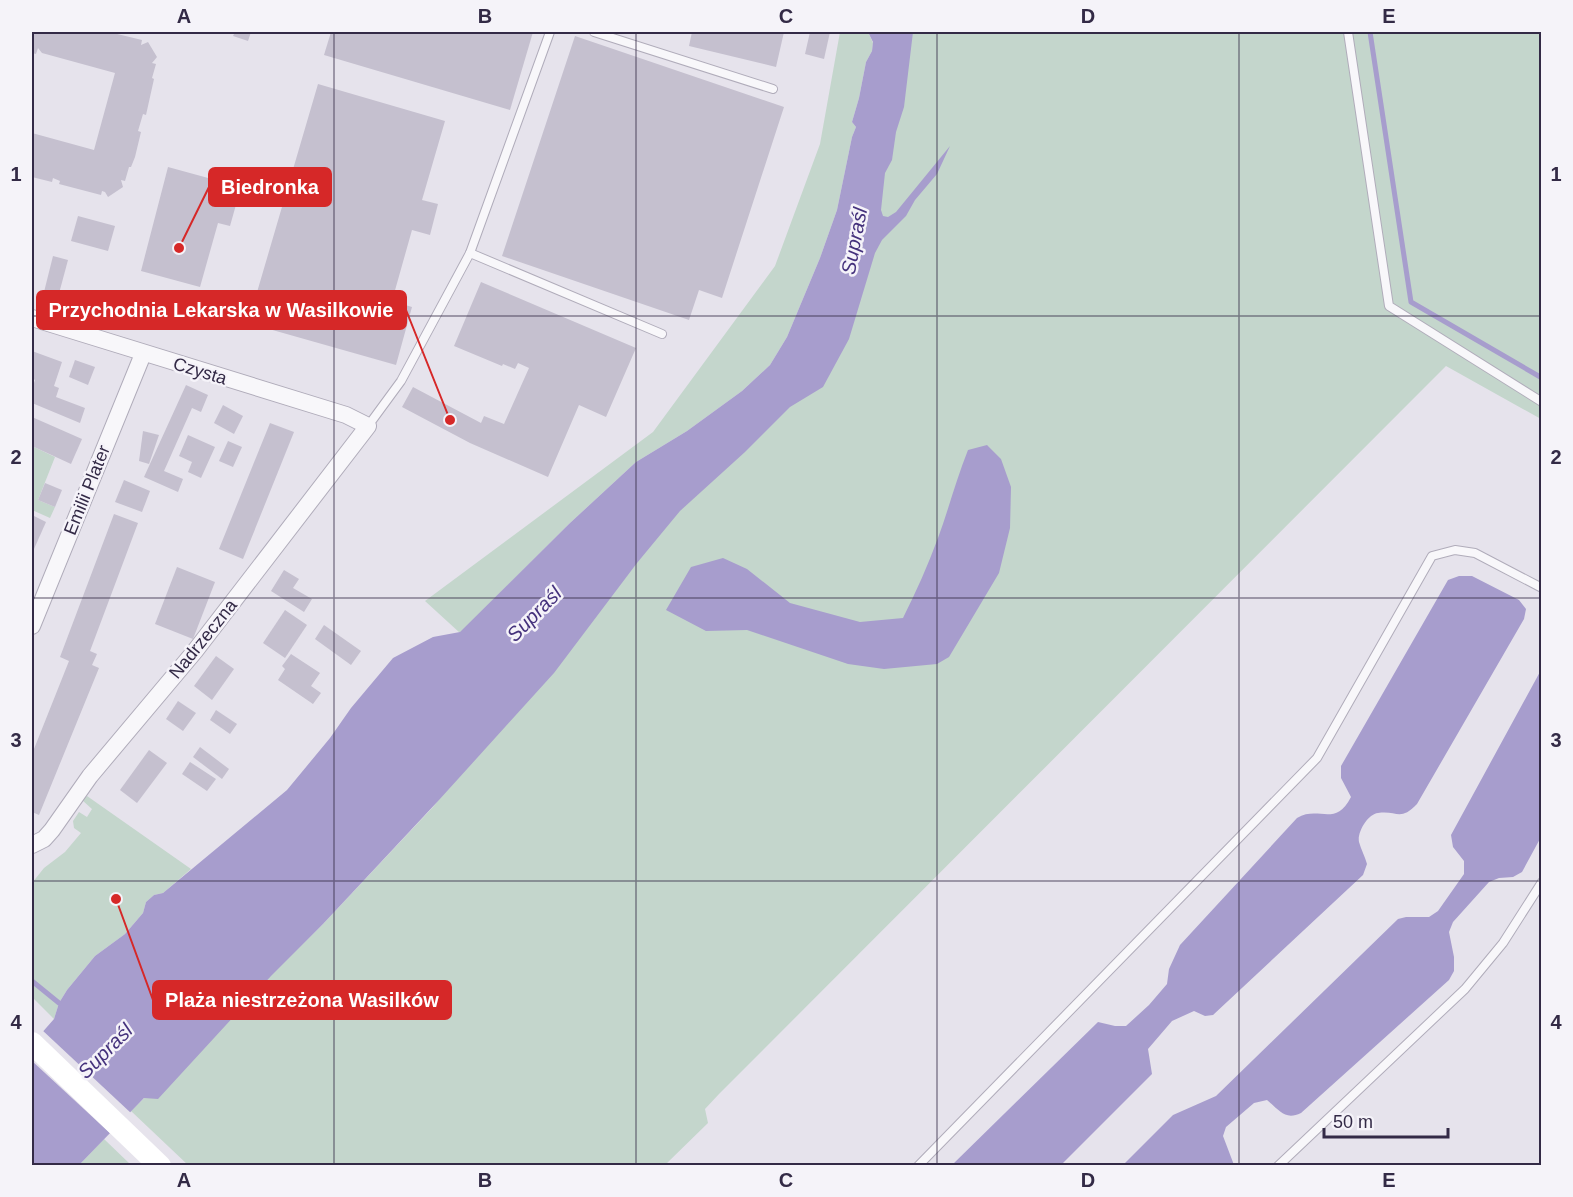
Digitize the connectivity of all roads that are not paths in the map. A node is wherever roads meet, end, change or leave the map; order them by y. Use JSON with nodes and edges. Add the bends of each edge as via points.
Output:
{"nodes":[{"id":1,"x":550,"y":32,"type":"edge"},
{"id":2,"x":594,"y":32,"type":"edge"},
{"id":3,"x":1348,"y":32,"type":"edge"},
{"id":4,"x":773,"y":89,"type":"dead end"},
{"id":5,"x":470,"y":253,"type":"junction"},
{"id":6,"x":32,"y":318,"type":"edge"},
{"id":7,"x":662,"y":334,"type":"dead end"},
{"id":8,"x":143,"y":354,"type":"junction"},
{"id":9,"x":1542,"y":402,"type":"edge"},
{"id":10,"x":369,"y":426,"type":"junction"},
{"id":11,"x":1542,"y":588,"type":"edge"},
{"id":12,"x":32,"y":626,"type":"edge"},
{"id":13,"x":32,"y":845,"type":"edge"},
{"id":14,"x":1542,"y":882,"type":"edge"},
{"id":15,"x":32,"y":1043,"type":"edge"},
{"id":16,"x":160,"y":1166,"type":"edge"},
{"id":17,"x":918,"y":1166,"type":"edge"},
{"id":18,"x":1278,"y":1166,"type":"edge"}],
"edges":[{"from":1,"to":5,"type":"lane"},
{"from":2,"to":4,"type":"lane"},
{"from":3,"to":9,"type":"lane","via":[[1389,306]]},
{"from":5,"to":7,"type":"lane"},
{"from":5,"to":10,"type":"lane","via":[[401,381]]},
{"from":6,"to":8,"type":"street","name":"Czysta"},
{"from":8,"to":10,"type":"street","name":"Czysta","via":[[346,415]]},
{"from":8,"to":12,"type":"street","name":"Emilii Plater"},
{"from":10,"to":13,"type":"street","name":"Nadrzeczna","via":[[195,651],[84,783],[52,830]]},
{"from":11,"to":17,"type":"lane","via":[[1475,553],[1455,550],[1432,556],[1317,758]]},
{"from":14,"to":18,"type":"lane","via":[[1503,944],[1465,989]]},
{"from":15,"to":16,"type":"main road"}]}
